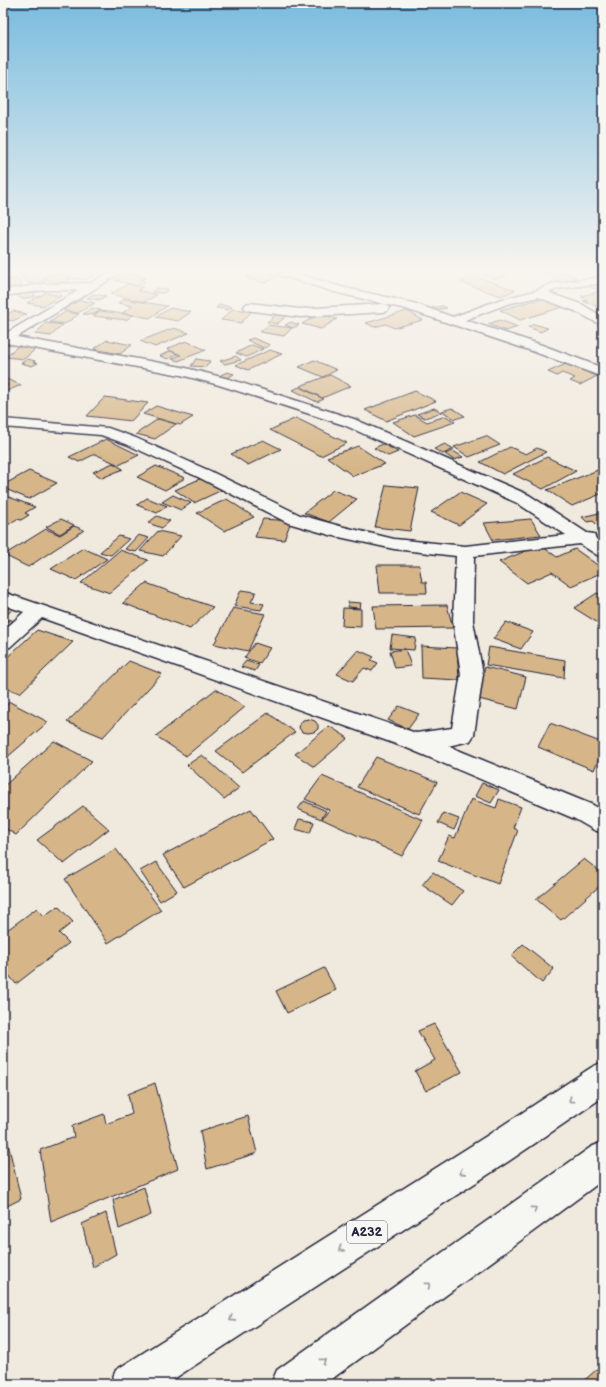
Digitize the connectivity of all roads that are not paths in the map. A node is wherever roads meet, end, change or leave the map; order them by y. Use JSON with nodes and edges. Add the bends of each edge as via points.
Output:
{"nodes":[{"id":1,"x":505,"y":338,"type":"edge"},
{"id":2,"x":4,"y":339,"type":"edge"},
{"id":3,"x":603,"y":373,"type":"edge"},
{"id":4,"x":3,"y":423,"type":"edge"},
{"id":5,"x":603,"y":535,"type":"edge"},
{"id":6,"x":584,"y":539,"type":"junction"},
{"id":7,"x":465,"y":550,"type":"junction"},
{"id":8,"x":603,"y":551,"type":"edge"},
{"id":9,"x":3,"y":598,"type":"edge"},
{"id":10,"x":38,"y":610,"type":"junction"},
{"id":11,"x":3,"y":642,"type":"edge"},
{"id":12,"x":416,"y":742,"type":"junction"},
{"id":13,"x":603,"y":824,"type":"edge"},
{"id":14,"x":603,"y":1078,"type":"edge"},
{"id":15,"x":603,"y":1159,"type":"edge"},
{"id":16,"x":130,"y":1384,"type":"edge"},
{"id":17,"x":291,"y":1384,"type":"edge"}],
"edges":[{"from":1,"to":3,"type":"main road"},
{"from":2,"to":6,"type":"main road","via":[[182,371],[349,422],[524,499]]},
{"from":4,"to":7,"type":"main road","via":[[103,432],[131,441],[204,474],[294,519],[394,544]]},
{"from":5,"to":6,"type":"main road"},
{"from":6,"to":7,"type":"main road"},
{"from":6,"to":8,"type":"main road"},
{"from":7,"to":12,"type":"main road","via":[[463,621],[472,674],[462,735]]},
{"from":9,"to":10,"type":"main road"},
{"from":10,"to":11,"type":"main road"},
{"from":10,"to":12,"type":"main road"},
{"from":12,"to":13,"type":"main road","via":[[584,812]]},
{"from":14,"to":16,"type":"main road","number":"A232","one_way":true,"via":[[490,1154]]},
{"from":17,"to":15,"type":"main road","one_way":true}]}
